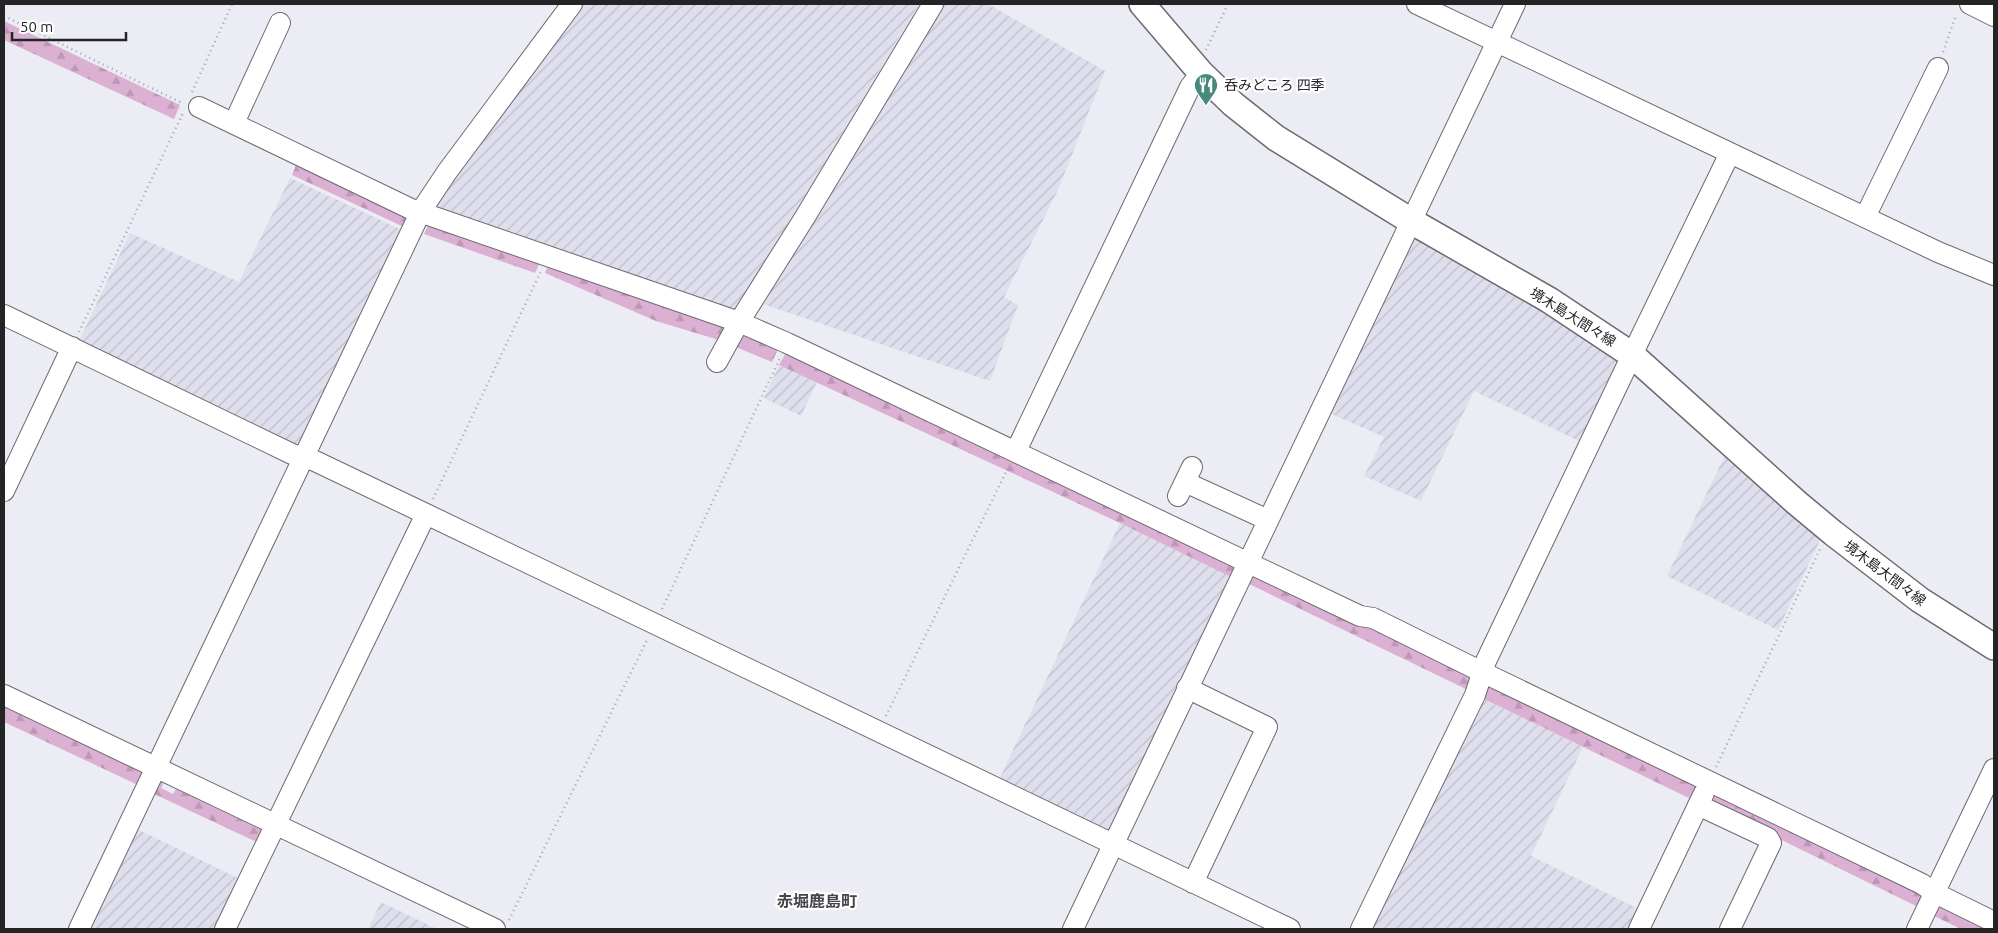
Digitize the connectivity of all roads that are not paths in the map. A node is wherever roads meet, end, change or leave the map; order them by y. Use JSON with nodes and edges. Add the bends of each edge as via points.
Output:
{"nodes":[{"id":1,"x":572,"y":4,"type":"edge"},
{"id":2,"x":933,"y":4,"type":"edge"},
{"id":3,"x":1142,"y":4,"type":"edge"},
{"id":4,"x":1417,"y":4,"type":"edge"},
{"id":5,"x":1515,"y":4,"type":"edge"},
{"id":6,"x":1963,"y":8,"type":"edge"},
{"id":7,"x":1994,"y":16,"type":"edge"},
{"id":8,"x":280,"y":23,"type":"dead end"},
{"id":9,"x":1497,"y":42,"type":"junction"},
{"id":10,"x":1197,"y":68,"type":"junction"},
{"id":11,"x":1938,"y":68,"type":"road end"},
{"id":12,"x":193,"y":106,"type":"road end"},
{"id":13,"x":234,"y":123,"type":"junction"},
{"id":14,"x":1730,"y":153,"type":"junction"},
{"id":15,"x":421,"y":211,"type":"junction"},
{"id":16,"x":1865,"y":217,"type":"junction"},
{"id":17,"x":1411,"y":221,"type":"junction"},
{"id":18,"x":1994,"y":274,"type":"edge"},
{"id":19,"x":4,"y":315,"type":"edge"},
{"id":20,"x":739,"y":322,"type":"junction"},
{"id":21,"x":72,"y":347,"type":"junction"},
{"id":22,"x":1632,"y":355,"type":"junction"},
{"id":23,"x":717,"y":362,"type":"dead end"},
{"id":24,"x":1016,"y":451,"type":"junction"},
{"id":25,"x":304,"y":458,"type":"junction"},
{"id":26,"x":1185,"y":482,"type":"dead end"},
{"id":27,"x":4,"y":492,"type":"edge"},
{"id":28,"x":426,"y":514,"type":"junction"},
{"id":29,"x":1268,"y":520,"type":"junction"},
{"id":30,"x":1248,"y":561,"type":"junction"},
{"id":31,"x":1994,"y":648,"type":"edge"},
{"id":32,"x":1482,"y":672,"type":"junction"},
{"id":33,"x":1187,"y":688,"type":"junction"},
{"id":34,"x":4,"y":695,"type":"edge"},
{"id":35,"x":156,"y":767,"type":"junction"},
{"id":36,"x":1994,"y":768,"type":"edge"},
{"id":37,"x":1709,"y":782,"type":"junction"},
{"id":38,"x":1698,"y":805,"type":"junction"},
{"id":39,"x":274,"y":825,"type":"junction"},
{"id":40,"x":1113,"y":845,"type":"junction"},
{"id":41,"x":1193,"y":883,"type":"junction"},
{"id":42,"x":1935,"y":893,"type":"junction"},
{"id":43,"x":1994,"y":922,"type":"edge"},
{"id":44,"x":79,"y":929,"type":"edge"},
{"id":45,"x":225,"y":929,"type":"edge"},
{"id":46,"x":495,"y":929,"type":"edge"},
{"id":47,"x":1073,"y":929,"type":"edge"},
{"id":48,"x":1290,"y":929,"type":"edge"},
{"id":49,"x":1361,"y":929,"type":"edge"},
{"id":50,"x":1639,"y":929,"type":"edge"},
{"id":51,"x":1730,"y":929,"type":"edge"},
{"id":52,"x":1916,"y":929,"type":"edge"}],
"edges":[{"from":1,"to":15,"type":"street"},
{"from":2,"to":20,"type":"street"},
{"from":3,"to":10,"type":"main road","name":"境木島大間々線"},
{"from":4,"to":9,"type":"street"},
{"from":5,"to":9,"type":"street"},
{"from":6,"to":7,"type":"street"},
{"from":8,"to":13,"type":"street"},
{"from":9,"to":14,"type":"street"},
{"from":9,"to":17,"type":"street"},
{"from":10,"to":17,"type":"main road","name":"境木島大間々線","via":[[1276,138]]},
{"from":10,"to":24,"type":"street"},
{"from":11,"to":16,"type":"street"},
{"from":12,"to":13,"type":"street"},
{"from":13,"to":15,"type":"street"},
{"from":14,"to":16,"type":"street"},
{"from":14,"to":22,"type":"street"},
{"from":15,"to":20,"type":"street"},
{"from":15,"to":25,"type":"street"},
{"from":16,"to":18,"type":"street","via":[[1938,252]]},
{"from":17,"to":22,"type":"main road","name":"境木島大間々線","via":[[1549,300]]},
{"from":17,"to":29,"type":"street"},
{"from":19,"to":21,"type":"street"},
{"from":20,"to":23,"type":"street"},
{"from":20,"to":24,"type":"street"},
{"from":21,"to":25,"type":"street"},
{"from":21,"to":27,"type":"street"},
{"from":22,"to":31,"type":"main road","name":"境木島大間々線","via":[[1833,533],[1928,606]]},
{"from":22,"to":32,"type":"street"},
{"from":24,"to":30,"type":"street"},
{"from":25,"to":28,"type":"street"},
{"from":25,"to":35,"type":"street"},
{"from":26,"to":29,"type":"street"},
{"from":28,"to":39,"type":"street"},
{"from":28,"to":40,"type":"street"},
{"from":29,"to":30,"type":"street"},
{"from":30,"to":32,"type":"street"},
{"from":30,"to":33,"type":"street"},
{"from":32,"to":37,"type":"street"},
{"from":32,"to":49,"type":"street","via":[[1475,695]]},
{"from":33,"to":40,"type":"street"},
{"from":33,"to":41,"type":"street","via":[[1267,727]]},
{"from":34,"to":35,"type":"street"},
{"from":35,"to":39,"type":"street"},
{"from":35,"to":44,"type":"street"},
{"from":36,"to":42,"type":"street"},
{"from":37,"to":38,"type":"street"},
{"from":37,"to":42,"type":"street"},
{"from":38,"to":50,"type":"street"},
{"from":38,"to":51,"type":"street","via":[[1768,838],[1771,844]]},
{"from":39,"to":45,"type":"street"},
{"from":39,"to":46,"type":"street"},
{"from":40,"to":41,"type":"street"},
{"from":40,"to":47,"type":"street"},
{"from":41,"to":48,"type":"street"},
{"from":42,"to":43,"type":"street"},
{"from":42,"to":52,"type":"street"}]}
